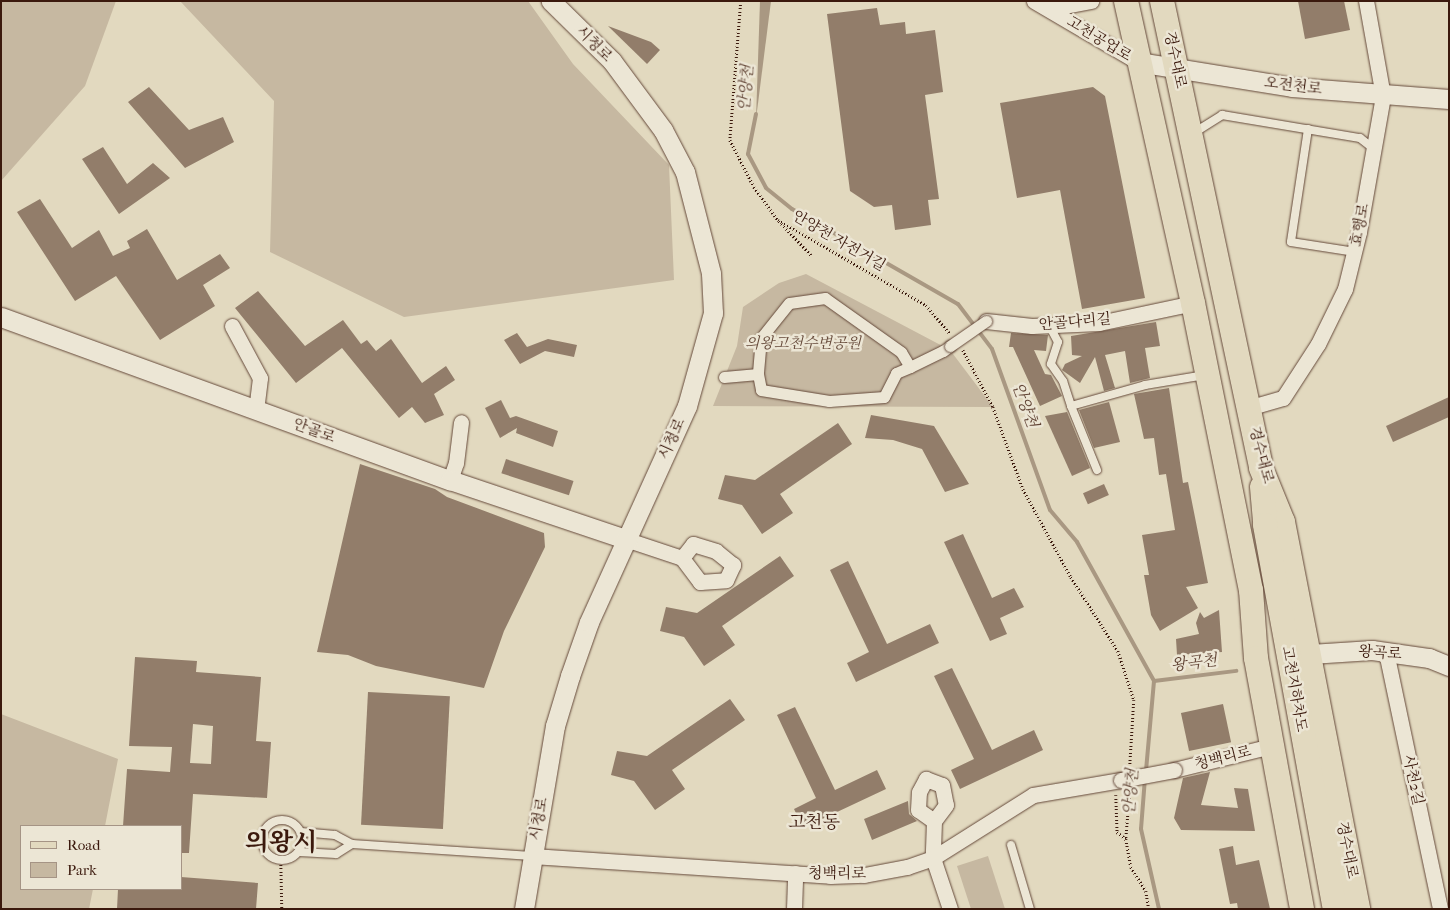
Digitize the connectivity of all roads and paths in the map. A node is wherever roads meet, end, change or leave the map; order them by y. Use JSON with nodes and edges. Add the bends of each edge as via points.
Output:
{"nodes":[{"id":1,"x":551,"y":1,"type":"edge"},
{"id":2,"x":741,"y":1,"type":"edge"},
{"id":3,"x":1034,"y":1,"type":"edge"},
{"id":4,"x":1090,"y":1,"type":"edge"},
{"id":5,"x":1126,"y":1,"type":"edge"},
{"id":6,"x":1162,"y":1,"type":"edge"},
{"id":7,"x":1366,"y":1,"type":"edge"},
{"id":8,"x":1049,"y":9,"type":"junction"},
{"id":9,"x":1138,"y":62,"type":"junction"},
{"id":10,"x":1177,"y":69,"type":"junction"},
{"id":11,"x":1383,"y":96,"type":"junction"},
{"id":12,"x":1449,"y":99,"type":"edge"},
{"id":13,"x":1308,"y":129,"type":"junction"},
{"id":14,"x":1191,"y":135,"type":"junction"},
{"id":15,"x":1374,"y":149,"type":"junction"},
{"id":16,"x":778,"y":220,"type":"junction"},
{"id":17,"x":1355,"y":252,"type":"junction"},
{"id":18,"x":811,"y":255,"type":"dead end"},
{"id":19,"x":1193,"y":303,"type":"junction"},
{"id":20,"x":1,"y":318,"type":"edge"},
{"id":21,"x":986,"y":321,"type":"joint"},
{"id":22,"x":1049,"y":325,"type":"junction"},
{"id":23,"x":232,"y":326,"type":"dead end"},
{"id":24,"x":951,"y":335,"type":"dead end"},
{"id":25,"x":958,"y":343,"type":"dead end"},
{"id":26,"x":910,"y":367,"type":"junction"},
{"id":27,"x":758,"y":374,"type":"junction"},
{"id":28,"x":1207,"y":375,"type":"junction"},
{"id":29,"x":724,"y":377,"type":"dead end"},
{"id":30,"x":1071,"y":406,"type":"junction"},
{"id":31,"x":1248,"y":408,"type":"junction"},
{"id":32,"x":256,"y":410,"type":"junction"},
{"id":33,"x":461,"y":422,"type":"dead end"},
{"id":34,"x":1261,"y":468,"type":"junction"},
{"id":35,"x":1097,"y":470,"type":"dead end"},
{"id":36,"x":450,"y":480,"type":"junction"},
{"id":37,"x":628,"y":540,"type":"junction"},
{"id":38,"x":682,"y":558,"type":"dead end"},
{"id":39,"x":1251,"y":590,"type":"junction"},
{"id":40,"x":1386,"y":652,"type":"junction"},
{"id":41,"x":1310,"y":654,"type":"junction"},
{"id":42,"x":1449,"y":666,"type":"edge"},
{"id":43,"x":1271,"y":746,"type":"junction"},
{"id":44,"x":1124,"y":779,"type":"junction"},
{"id":45,"x":934,"y":822,"type":"dead end"},
{"id":46,"x":301,"y":832,"type":"junction"},
{"id":47,"x":1126,"y":839,"type":"junction"},
{"id":48,"x":352,"y":844,"type":"junction"},
{"id":49,"x":1011,"y":845,"type":"dead end"},
{"id":50,"x":299,"y":852,"type":"junction"},
{"id":51,"x":532,"y":856,"type":"junction"},
{"id":52,"x":933,"y":858,"type":"junction"},
{"id":53,"x":281,"y":860,"type":"junction"},
{"id":54,"x":796,"y":874,"type":"junction"},
{"id":55,"x":282,"y":909,"type":"edge"},
{"id":56,"x":524,"y":909,"type":"edge"},
{"id":57,"x":794,"y":909,"type":"edge"},
{"id":58,"x":950,"y":909,"type":"edge"},
{"id":59,"x":1030,"y":909,"type":"edge"},
{"id":60,"x":1149,"y":909,"type":"edge"},
{"id":61,"x":1302,"y":909,"type":"edge"},
{"id":62,"x":1321,"y":909,"type":"edge"},
{"id":63,"x":1335,"y":909,"type":"edge"},
{"id":64,"x":1358,"y":909,"type":"edge"},
{"id":65,"x":1440,"y":909,"type":"edge"}],
"edges":[{"from":1,"to":37,"type":"street","name":"시청로","via":[[612,61],[663,130],[685,172],[710,273],[713,313],[687,406]]},
{"from":2,"to":16,"type":"path","name":"안양천 자전거길","via":[[730,140],[754,187]]},
{"from":3,"to":8,"type":"street","name":"고천공업로"},
{"from":4,"to":8,"type":"street"},
{"from":5,"to":9,"type":"main road"},
{"from":6,"to":10,"type":"main road","name":"경수대로"},
{"from":7,"to":11,"type":"street","name":"효행로"},
{"from":8,"to":9,"type":"street","name":"고천공업로"},
{"from":9,"to":10,"type":"street","name":"오전천로"},
{"from":9,"to":19,"type":"main road"},
{"from":10,"to":11,"type":"street","name":"오전천로","via":[[1292,87]]},
{"from":10,"to":14,"type":"main road","name":"경수대로"},
{"from":11,"to":12,"type":"street","name":"오전천로"},
{"from":11,"to":15,"type":"street","name":"효행로"},
{"from":13,"to":14,"type":"lane","via":[[1222,115]]},
{"from":13,"to":15,"type":"lane","via":[[1360,138]]},
{"from":13,"to":17,"type":"lane","via":[[1291,242]]},
{"from":14,"to":31,"type":"main road","name":"경수대로"},
{"from":15,"to":17,"type":"street","name":"효행로"},
{"from":16,"to":18,"type":"path"},
{"from":16,"to":24,"type":"path","name":"안양천 자전거길","via":[[926,304]]},
{"from":17,"to":31,"type":"street","name":"효행로","via":[[1342,296],[1318,344],[1283,398]]},
{"from":19,"to":22,"type":"street","name":"안골다리길","via":[[1099,323]]},
{"from":19,"to":28,"type":"main road"},
{"from":20,"to":32,"type":"street","name":"안골로"},
{"from":21,"to":22,"type":"street","name":"안골다리길"},
{"from":21,"to":26,"type":"street","bridge":true,"via":[[943,351]]},
{"from":22,"to":30,"type":"lane","via":[[1058,342],[1051,364],[1063,380]]},
{"from":23,"to":32,"type":"street","via":[[260,378]]},
{"from":25,"to":44,"type":"path","via":[[970,358],[992,407],[1023,488],[1071,577],[1118,651],[1134,700]]},
{"from":26,"to":27,"type":"street","via":[[896,373],[884,397],[829,400],[761,390]]},
{"from":26,"to":27,"type":"street","via":[[901,352],[825,298],[789,303],[761,338]]},
{"from":27,"to":29,"type":"street"},
{"from":28,"to":30,"type":"lane","via":[[1145,384]]},
{"from":28,"to":39,"type":"main road"},
{"from":30,"to":35,"type":"lane"},
{"from":31,"to":34,"type":"main road","name":"경수대로"},
{"from":32,"to":36,"type":"street","name":"안골로"},
{"from":33,"to":36,"type":"street","via":[[456,463]]},
{"from":34,"to":41,"type":"main road","name":"경수대로","via":[[1283,522]]},
{"from":34,"to":63,"type":"main road","name":"고천지하차도","via":[[1265,525]]},
{"from":36,"to":37,"type":"street","name":"안골로"},
{"from":37,"to":38,"type":"street"},
{"from":37,"to":51,"type":"street","name":"시청로","via":[[590,622],[560,710]]},
{"from":39,"to":43,"type":"main road","via":[[1256,658]]},
{"from":39,"to":62,"type":"main road","name":"고천지하차도","via":[[1274,663]]},
{"from":40,"to":41,"type":"street","name":"왕곡로"},
{"from":40,"to":42,"type":"street","name":"왕곡로","via":[[1429,658]]},
{"from":40,"to":65,"type":"street","name":"사천2길"},
{"from":41,"to":64,"type":"main road","name":"경수대로"},
{"from":43,"to":44,"type":"street","name":"청백리로","bridge":true},
{"from":43,"to":61,"type":"main road"},
{"from":44,"to":47,"type":"path"},
{"from":44,"to":47,"type":"path","via":[[1117,832]]},
{"from":44,"to":52,"type":"street","name":"청백리로","via":[[1033,795]]},
{"from":45,"to":52,"type":"street"},
{"from":46,"to":48,"type":"lane","via":[[335,835]]},
{"from":46,"to":50,"type":"lane"},
{"from":46,"to":53,"type":"lane","via":[[292,822],[279,820],[263,831],[264,851]]},
{"from":47,"to":60,"type":"path","via":[[1130,866],[1146,891]]},
{"from":48,"to":50,"type":"lane","via":[[336,854]]},
{"from":48,"to":51,"type":"lane"},
{"from":49,"to":59,"type":"lane"},
{"from":50,"to":53,"type":"lane"},
{"from":51,"to":54,"type":"street","name":"청백리로"},
{"from":51,"to":56,"type":"street","name":"시청로"},
{"from":52,"to":54,"type":"street","name":"청백리로","via":[[907,868],[864,875]]},
{"from":52,"to":58,"type":"street"},
{"from":53,"to":55,"type":"path"},
{"from":54,"to":57,"type":"street"}]}
